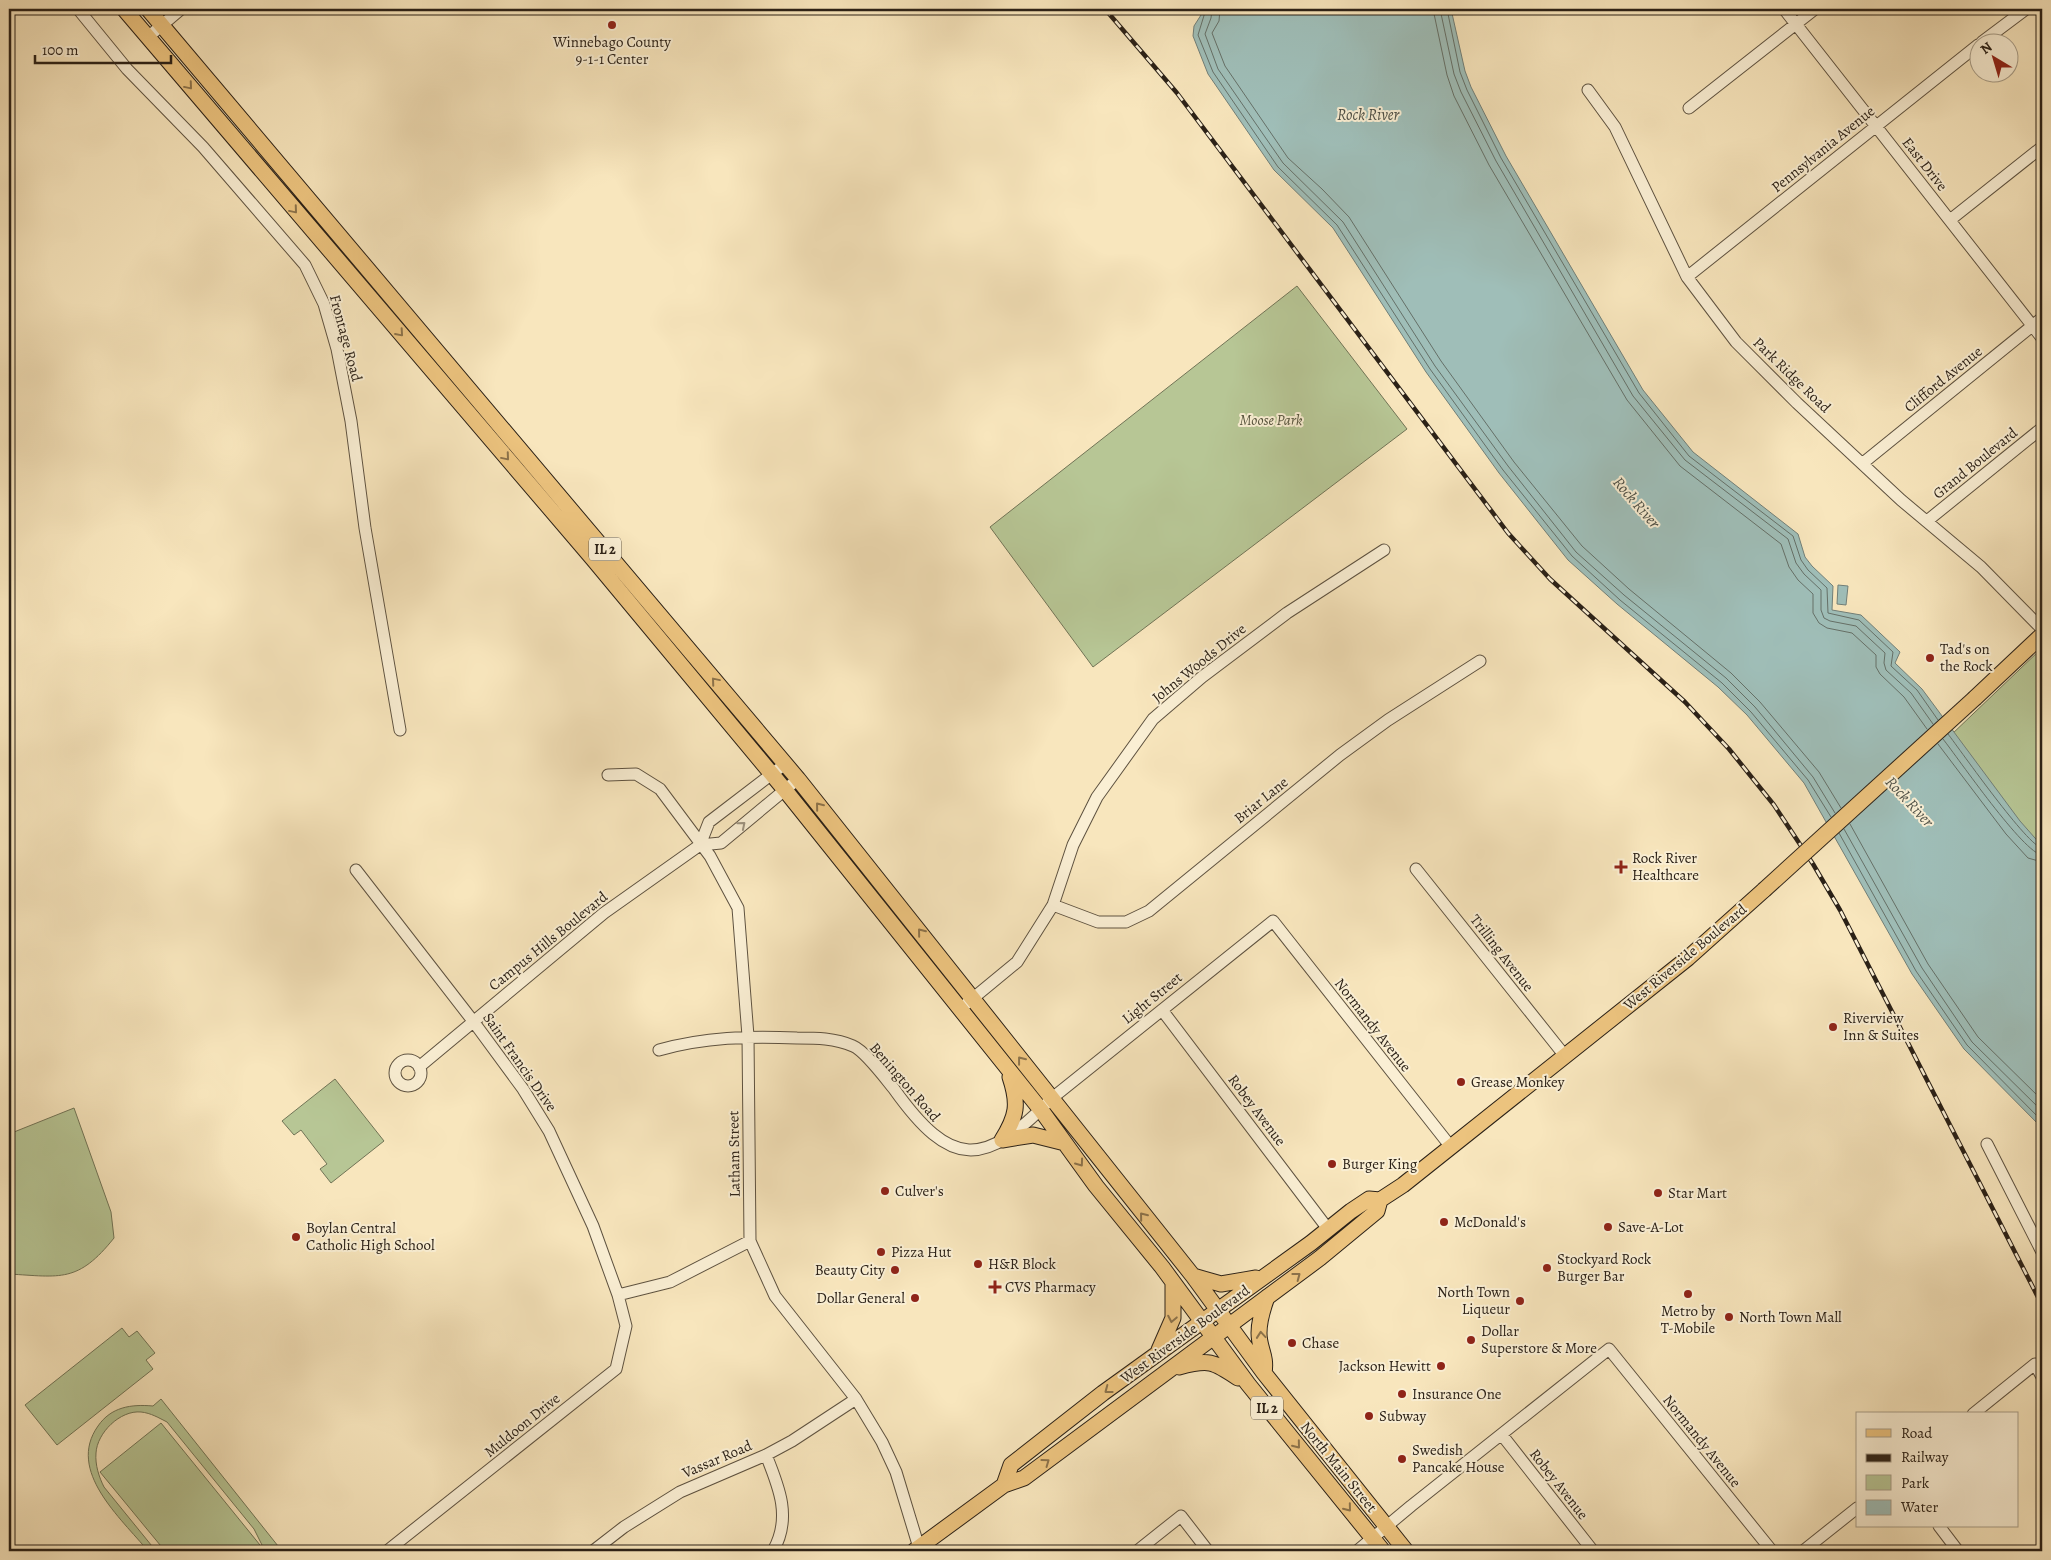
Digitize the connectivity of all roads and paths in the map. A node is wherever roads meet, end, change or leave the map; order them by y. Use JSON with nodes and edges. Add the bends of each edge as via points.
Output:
{"nodes":[{"id":1,"x":78,"y":9,"type":"edge"},
{"id":2,"x":124,"y":9,"type":"edge"},
{"id":3,"x":148,"y":9,"type":"edge"},
{"id":4,"x":181,"y":9,"type":"edge"},
{"id":5,"x":1784,"y":9,"type":"edge"},
{"id":6,"x":1815,"y":9,"type":"edge"},
{"id":7,"x":2026,"y":9,"type":"edge"},
{"id":8,"x":1796,"y":24,"type":"junction"},
{"id":9,"x":161,"y":25,"type":"junction"},
{"id":10,"x":1995,"y":32,"type":"edge"},
{"id":11,"x":148,"y":38,"type":"junction"},
{"id":12,"x":1968,"y":53,"type":"edge"},
{"id":13,"x":1588,"y":90,"type":"dead end"},
{"id":14,"x":1689,"y":108,"type":"dead end"},
{"id":15,"x":1876,"y":126,"type":"junction"},
{"id":16,"x":2042,"y":147,"type":"edge"},
{"id":17,"x":1950,"y":220,"type":"junction"},
{"id":18,"x":1688,"y":277,"type":"junction"},
{"id":19,"x":2042,"y":318,"type":"edge"},
{"id":20,"x":2033,"y":326,"type":"junction"},
{"id":21,"x":2042,"y":338,"type":"edge"},
{"id":22,"x":2042,"y":428,"type":"edge"},
{"id":23,"x":1863,"y":463,"type":"junction"},
{"id":24,"x":1927,"y":521,"type":"junction"},
{"id":25,"x":1384,"y":550,"type":"dead end"},
{"id":26,"x":2042,"y":629,"type":"edge"},
{"id":27,"x":2042,"y":635,"type":"edge"},
{"id":28,"x":1480,"y":661,"type":"dead end"},
{"id":29,"x":400,"y":730,"type":"dead end"},
{"id":30,"x":785,"y":764,"type":"junction"},
{"id":31,"x":772,"y":774,"type":"junction"},
{"id":32,"x":608,"y":775,"type":"dead end"},
{"id":33,"x":798,"y":779,"type":"junction"},
{"id":34,"x":785,"y":790,"type":"junction"},
{"id":35,"x":700,"y":845,"type":"junction"},
{"id":36,"x":1416,"y":869,"type":"dead end"},
{"id":37,"x":356,"y":870,"type":"dead end"},
{"id":38,"x":1053,"y":905,"type":"junction"},
{"id":39,"x":1273,"y":921,"type":"joint"},
{"id":40,"x":972,"y":997,"type":"junction"},
{"id":41,"x":960,"y":1009,"type":"junction"},
{"id":42,"x":1162,"y":1010,"type":"junction"},
{"id":43,"x":473,"y":1020,"type":"junction"},
{"id":44,"x":748,"y":1036,"type":"junction"},
{"id":45,"x":658,"y":1050,"type":"dead end"},
{"id":46,"x":1565,"y":1056,"type":"junction"},
{"id":47,"x":419,"y":1067,"type":"dead end"},
{"id":48,"x":1007,"y":1068,"type":"junction"},
{"id":49,"x":1046,"y":1104,"type":"junction"},
{"id":50,"x":1002,"y":1140,"type":"junction"},
{"id":51,"x":1065,"y":1143,"type":"junction"},
{"id":52,"x":1987,"y":1144,"type":"dead end"},
{"id":53,"x":1451,"y":1147,"type":"junction"},
{"id":54,"x":1380,"y":1200,"type":"junction"},
{"id":55,"x":1328,"y":1229,"type":"junction"},
{"id":56,"x":750,"y":1241,"type":"junction"},
{"id":57,"x":2042,"y":1252,"type":"edge"},
{"id":58,"x":1268,"y":1274,"type":"junction"},
{"id":59,"x":1193,"y":1276,"type":"junction"},
{"id":60,"x":1173,"y":1282,"type":"junction"},
{"id":61,"x":618,"y":1295,"type":"junction"},
{"id":62,"x":1268,"y":1298,"type":"junction"},
{"id":63,"x":1218,"y":1310,"type":"junction"},
{"id":64,"x":1200,"y":1322,"type":"junction"},
{"id":65,"x":1229,"y":1326,"type":"junction"},
{"id":66,"x":1212,"y":1338,"type":"junction"},
{"id":67,"x":1158,"y":1353,"type":"junction"},
{"id":68,"x":1172,"y":1368,"type":"junction"},
{"id":69,"x":1264,"y":1373,"type":"junction"},
{"id":70,"x":2042,"y":1377,"type":"edge"},
{"id":71,"x":1248,"y":1384,"type":"junction"},
{"id":72,"x":856,"y":1400,"type":"junction"},
{"id":73,"x":1975,"y":1412,"type":"edge"},
{"id":74,"x":1502,"y":1435,"type":"junction"},
{"id":75,"x":766,"y":1455,"type":"junction"},
{"id":76,"x":1004,"y":1486,"type":"junction"},
{"id":77,"x":1856,"y":1509,"type":"edge"},
{"id":78,"x":1387,"y":1527,"type":"junction"},
{"id":79,"x":1941,"y":1528,"type":"edge"},
{"id":80,"x":1373,"y":1538,"type":"junction"},
{"id":81,"x":918,"y":1550,"type":"edge"},
{"id":82,"x":387,"y":1551,"type":"edge"},
{"id":83,"x":594,"y":1551,"type":"edge"},
{"id":84,"x":773,"y":1551,"type":"edge"},
{"id":85,"x":1137,"y":1551,"type":"edge"},
{"id":86,"x":1208,"y":1551,"type":"edge"},
{"id":87,"x":1357,"y":1551,"type":"edge"},
{"id":88,"x":1383,"y":1551,"type":"edge"},
{"id":89,"x":1406,"y":1551,"type":"edge"},
{"id":90,"x":1593,"y":1551,"type":"edge"},
{"id":91,"x":1772,"y":1551,"type":"edge"},
{"id":92,"x":1803,"y":1551,"type":"edge"},
{"id":93,"x":1958,"y":1551,"type":"edge"}],
"edges":[{"from":1,"to":29,"type":"street","name":"Frontage Road","via":[[127,69],[203,147],[305,264],[324,304],[337,349],[351,421],[365,528]]},
{"from":2,"to":11,"type":"main road","number":"IL 2"},
{"from":3,"to":9,"type":"main road","number":"IL 2"},
{"from":4,"to":9,"type":"street"},
{"from":5,"to":8,"type":"street","name":"East Drive"},
{"from":6,"to":8,"type":"street"},
{"from":7,"to":10,"type":"street"},
{"from":8,"to":14,"type":"street"},
{"from":8,"to":15,"type":"street","name":"East Drive"},
{"from":9,"to":11,"type":"street"},
{"from":30,"to":9,"type":"main road","number":"IL 2","one_way":true},
{"from":11,"to":31,"type":"main road","number":"IL 2","one_way":true},
{"from":12,"to":15,"type":"street","name":"Pennsylvania Avenue"},
{"from":13,"to":18,"type":"street","name":"Park Ridge Road","via":[[1615,127]]},
{"from":15,"to":17,"type":"street","name":"East Drive"},
{"from":15,"to":18,"type":"street","name":"Pennsylvania Avenue"},
{"from":16,"to":17,"type":"street"},
{"from":17,"to":20,"type":"street","name":"East Drive"},
{"from":18,"to":23,"type":"street","name":"Park Ridge Road","via":[[1736,342]]},
{"from":19,"to":20,"type":"street","name":"Clifford Avenue"},
{"from":20,"to":21,"type":"street","name":"East Drive"},
{"from":20,"to":23,"type":"street","name":"Clifford Avenue"},
{"from":22,"to":24,"type":"street","name":"Grand Boulevard"},
{"from":23,"to":24,"type":"street","name":"Park Ridge Road"},
{"from":24,"to":26,"type":"street","name":"Park Ridge Road","via":[[1981,567]]},
{"from":25,"to":38,"type":"street","name":"Johns Woods Drive","via":[[1287,613],[1202,677],[1153,719],[1097,797],[1074,845]]},
{"from":27,"to":46,"type":"main road","name":"West Riverside Boulevard","bridge":true,"via":[[1688,958]]},
{"from":28,"to":38,"type":"street","name":"Briar Lane","via":[[1340,755],[1149,911],[1126,922],[1098,922]]},
{"from":30,"to":31,"type":"street"},
{"from":30,"to":33,"type":"main road","number":"IL 2"},
{"from":31,"to":34,"type":"main road","number":"IL 2"},
{"from":31,"to":35,"type":"street","via":[[709,822]]},
{"from":32,"to":35,"type":"street","name":"Latham Street","via":[[636,774],[660,789]]},
{"from":33,"to":34,"type":"street","name":"Campus Hills Boulevard"},
{"from":40,"to":33,"type":"main road","number":"IL 2","one_way":true},
{"from":35,"to":34,"type":"street","name":"Campus Hills Boulevard","one_way":true,"via":[[720,843]]},
{"from":34,"to":41,"type":"main road","number":"IL 2"},
{"from":35,"to":43,"type":"street","name":"Campus Hills Boulevard","via":[[604,913]]},
{"from":35,"to":44,"type":"street","name":"Latham Street","via":[[710,856],[738,908]]},
{"from":36,"to":46,"type":"street","name":"Trilling Avenue"},
{"from":37,"to":43,"type":"street","name":"Saint Francis Drive"},
{"from":38,"to":40,"type":"street","name":"Johns Woods Drive","via":[[1017,962]]},
{"from":39,"to":42,"type":"street","name":"Light Street"},
{"from":39,"to":53,"type":"street","name":"Normandy Avenue"},
{"from":40,"to":41,"type":"street","name":"Johns Woods Drive"},
{"from":49,"to":40,"type":"main road","number":"IL 2","one_way":true},
{"from":41,"to":48,"type":"main road","number":"IL 2"},
{"from":42,"to":49,"type":"street","name":"Light Street"},
{"from":42,"to":55,"type":"street","name":"Robey Avenue"},
{"from":43,"to":47,"type":"street","name":"Campus Hills Boulevard"},
{"from":43,"to":61,"type":"street","name":"Saint Francis Drive","via":[[549,1131],[593,1226]]},
{"from":44,"to":45,"type":"street","name":"Benington Road","via":[[689,1041]]},
{"from":44,"to":50,"type":"street","name":"Benington Road","via":[[832,1039],[855,1046],[935,1138],[970,1151]]},
{"from":44,"to":56,"type":"street","name":"Latham Street"},
{"from":46,"to":53,"type":"main road","name":"West Riverside Boulevard"},
{"from":48,"to":49,"type":"main road","number":"IL 2"},
{"from":48,"to":50,"type":"main road","via":[[1016,1105],[1012,1123]]},
{"from":49,"to":50,"type":"street","name":"Benington Road","via":[[1021,1128]]},
{"from":49,"to":51,"type":"main road","number":"IL 2"},
{"from":59,"to":49,"type":"main road","number":"IL 2","one_way":true},
{"from":50,"to":51,"type":"main road","via":[[1032,1135]]},
{"from":51,"to":60,"type":"main road","number":"IL 2","one_way":true},
{"from":52,"to":57,"type":"street"},
{"from":53,"to":54,"type":"main road","name":"West Riverside Boulevard"},
{"from":54,"to":55,"type":"main road","name":"West Riverside Boulevard","via":[[1369,1199]]},
{"from":62,"to":54,"type":"main road","name":"West Riverside Boulevard","one_way":true,"via":[[1361,1225],[1377,1211]]},
{"from":55,"to":58,"type":"main road","name":"West Riverside Boulevard"},
{"from":56,"to":61,"type":"street","via":[[670,1282]]},
{"from":56,"to":72,"type":"street","name":"Latham Street","via":[[775,1296]]},
{"from":58,"to":59,"type":"main road","via":[[1221,1284]]},
{"from":58,"to":63,"type":"main road","name":"West Riverside Boulevard"},
{"from":59,"to":63,"type":"main road","number":"IL 2"},
{"from":60,"to":64,"type":"main road","number":"IL 2"},
{"from":60,"to":67,"type":"main road","one_way":true,"via":[[1173,1318]]},
{"from":61,"to":82,"type":"street","name":"Muldoon Drive","via":[[626,1326],[616,1369]]},
{"from":62,"to":65,"type":"main road","name":"West Riverside Boulevard"},
{"from":69,"to":62,"type":"main road","one_way":true,"via":[[1266,1361],[1259,1334],[1262,1309]]},
{"from":63,"to":64,"type":"main road","name":"West Riverside Boulevard"},
{"from":63,"to":65,"type":"main road","name":"North Main Street","number":"IL 2"},
{"from":64,"to":66,"type":"main road","name":"North Main Street","number":"IL 2"},
{"from":64,"to":67,"type":"main road","name":"West Riverside Boulevard"},
{"from":65,"to":66,"type":"main road","name":"West Riverside Boulevard"},
{"from":65,"to":69,"type":"main road","name":"North Main Street","number":"IL 2"},
{"from":66,"to":68,"type":"main road","name":"West Riverside Boulevard"},
{"from":66,"to":71,"type":"main road","name":"North Main Street","number":"IL 2"},
{"from":67,"to":76,"type":"main road","name":"West Riverside Boulevard","one_way":true,"via":[[1011,1465]]},
{"from":68,"to":71,"type":"main road","via":[[1215,1362]]},
{"from":76,"to":68,"type":"main road","name":"West Riverside Boulevard","one_way":true,"via":[[1024,1478]]},
{"from":69,"to":78,"type":"main road","name":"North Main Street","number":"IL 2"},
{"from":70,"to":73,"type":"street","via":[[2035,1364]]},
{"from":71,"to":80,"type":"main road","name":"North Main Street","number":"IL 2","one_way":true},
{"from":72,"to":75,"type":"street","name":"Vassar Road"},
{"from":72,"to":81,"type":"street","name":"Latham Street","via":[[896,1472]]},
{"from":74,"to":78,"type":"street"},
{"from":74,"to":90,"type":"street","name":"Robey Avenue"},
{"from":74,"to":91,"type":"street","name":"Normandy Avenue","via":[[1609,1349]]},
{"from":75,"to":83,"type":"street","name":"Vassar Road","via":[[680,1492],[624,1527]]},
{"from":75,"to":84,"type":"street","via":[[783,1502],[780,1532]]},
{"from":76,"to":81,"type":"main road","name":"West Riverside Boulevard"},
{"from":77,"to":92,"type":"street"},
{"from":78,"to":80,"type":"street"},
{"from":78,"to":89,"type":"main road","name":"North Main Street","number":"IL 2"},
{"from":79,"to":93,"type":"street"},
{"from":80,"to":87,"type":"street"},
{"from":80,"to":88,"type":"main road","name":"North Main Street","number":"IL 2"},
{"from":85,"to":86,"type":"street","via":[[1181,1516]]}]}
